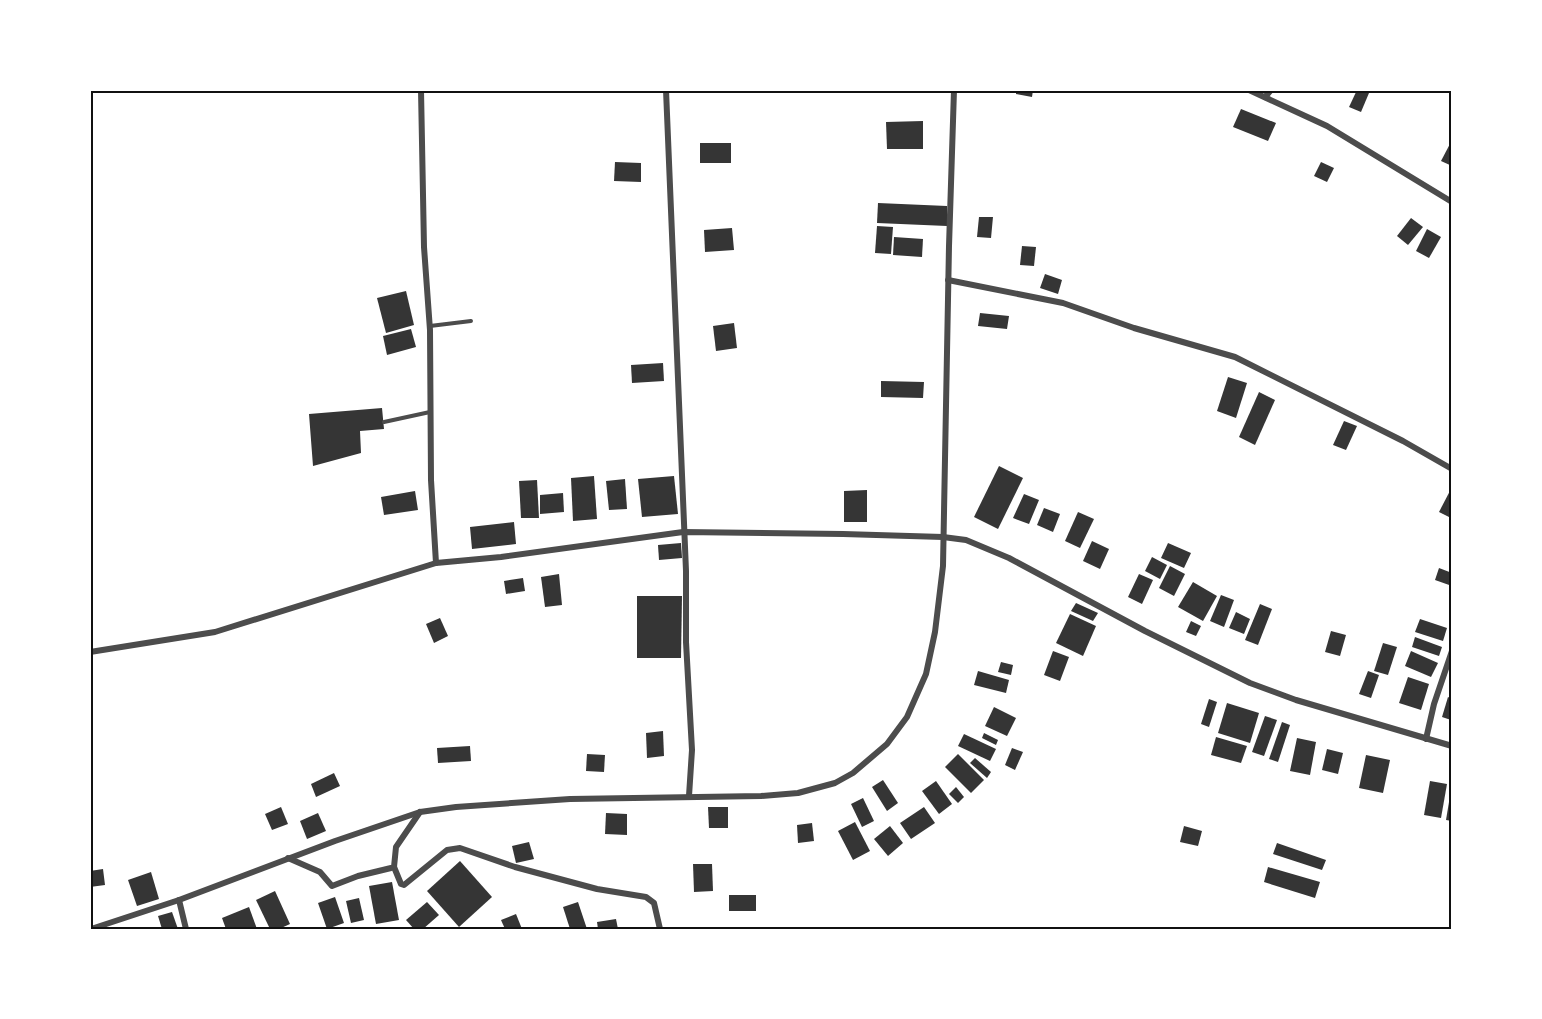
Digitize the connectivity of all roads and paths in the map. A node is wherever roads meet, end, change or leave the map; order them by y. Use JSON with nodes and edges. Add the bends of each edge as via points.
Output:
{"nodes":[{"id":1,"x":421,"y":90,"type":"edge"},
{"id":2,"x":666,"y":90,"type":"edge"},
{"id":3,"x":954,"y":90,"type":"edge"},
{"id":4,"x":1249,"y":90,"type":"edge"},
{"id":5,"x":1271,"y":90,"type":"edge"},
{"id":6,"x":1265,"y":97,"type":"junction"},
{"id":7,"x":1452,"y":201,"type":"edge"},
{"id":8,"x":948,"y":280,"type":"junction"},
{"id":9,"x":471,"y":321,"type":"dead end"},
{"id":10,"x":429,"y":326,"type":"junction"},
{"id":11,"x":430,"y":412,"type":"junction"},
{"id":12,"x":384,"y":423,"type":"dead end"},
{"id":13,"x":1452,"y":469,"type":"edge"},
{"id":14,"x":683,"y":532,"type":"junction"},
{"id":15,"x":943,"y":537,"type":"junction"},
{"id":16,"x":436,"y":563,"type":"junction"},
{"id":17,"x":1452,"y":651,"type":"edge"},
{"id":18,"x":90,"y":652,"type":"edge"},
{"id":19,"x":1426,"y":739,"type":"junction"},
{"id":20,"x":1452,"y":746,"type":"edge"},
{"id":21,"x":689,"y":796,"type":"junction"},
{"id":22,"x":420,"y":812,"type":"junction"},
{"id":23,"x":288,"y":858,"type":"junction"},
{"id":24,"x":394,"y":867,"type":"junction"},
{"id":25,"x":179,"y":900,"type":"junction"},
{"id":26,"x":94,"y":929,"type":"edge"},
{"id":27,"x":186,"y":929,"type":"edge"},
{"id":28,"x":660,"y":929,"type":"edge"}],
"edges":[{"from":1,"to":10,"type":"street"},
{"from":2,"to":14,"type":"street"},
{"from":3,"to":8,"type":"street"},
{"from":4,"to":6,"type":"street"},
{"from":5,"to":6,"type":"street"},
{"from":6,"to":7,"type":"street","via":[[1327,126]]},
{"from":8,"to":13,"type":"street","via":[[1063,303],[1235,357]]},
{"from":8,"to":15,"type":"street"},
{"from":9,"to":10,"type":"lane"},
{"from":10,"to":11,"type":"street"},
{"from":11,"to":12,"type":"lane"},
{"from":11,"to":16,"type":"street"},
{"from":14,"to":15,"type":"street"},
{"from":14,"to":16,"type":"street"},
{"from":14,"to":21,"type":"street","via":[[692,750]]},
{"from":15,"to":19,"type":"street","via":[[966,540],[1009,558],[1250,683]]},
{"from":15,"to":21,"type":"street","via":[[940,595],[927,674],[907,717],[887,744],[835,783],[798,793]]},
{"from":16,"to":18,"type":"street","via":[[215,632]]},
{"from":17,"to":19,"type":"street"},
{"from":19,"to":20,"type":"street"},
{"from":21,"to":22,"type":"street","via":[[570,799]]},
{"from":22,"to":23,"type":"street"},
{"from":22,"to":24,"type":"street","via":[[396,847]]},
{"from":23,"to":24,"type":"street","via":[[320,872],[332,886]]},
{"from":23,"to":25,"type":"street"},
{"from":24,"to":28,"type":"street","via":[[404,885],[447,850],[460,848],[597,889],[646,897],[654,903]]},
{"from":25,"to":26,"type":"street"},
{"from":25,"to":27,"type":"street"}]}
